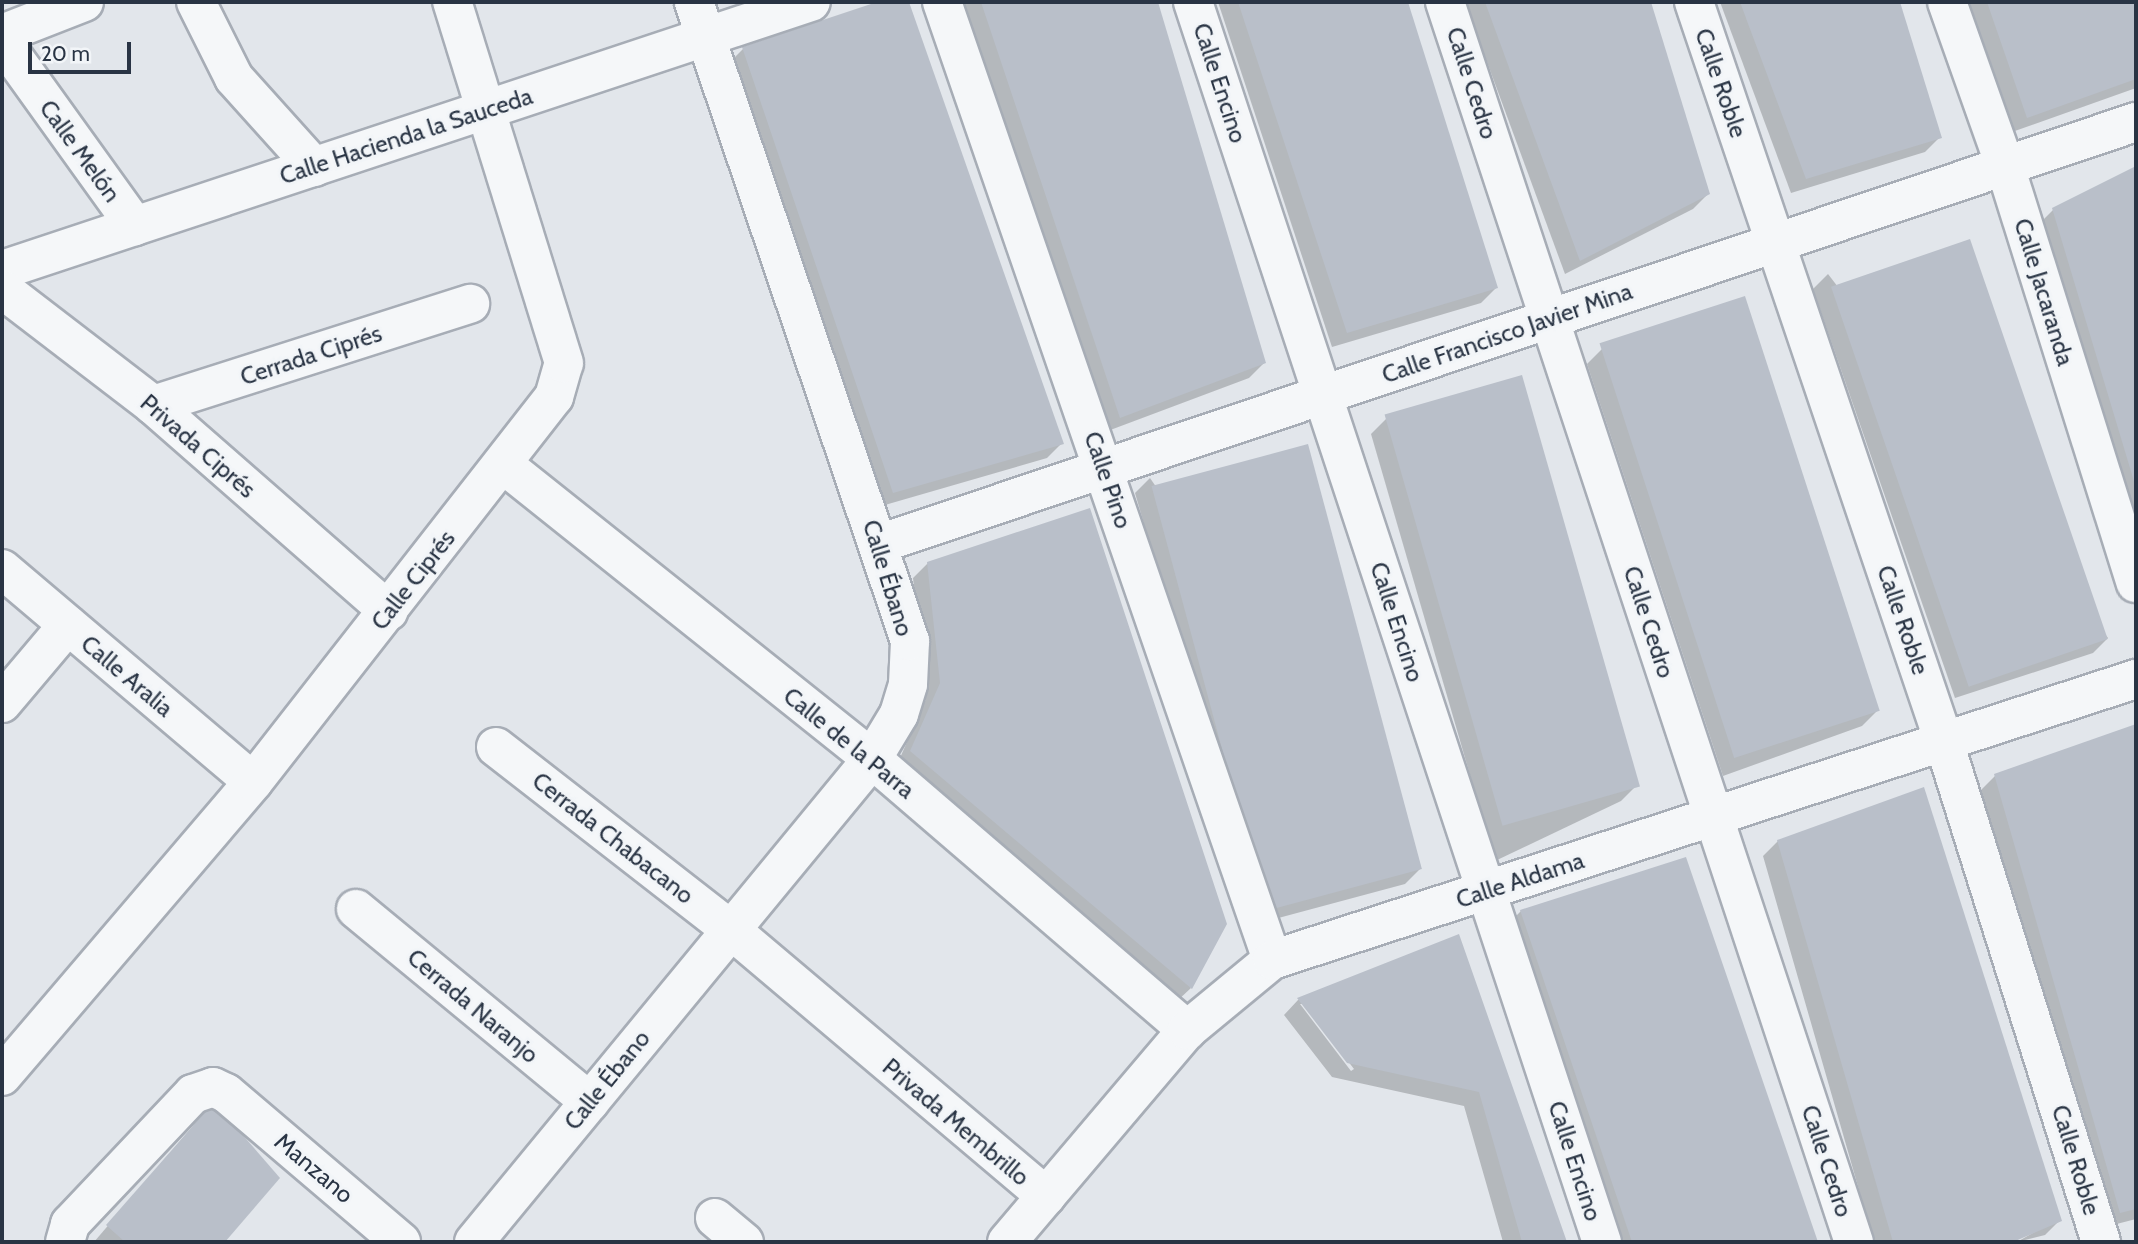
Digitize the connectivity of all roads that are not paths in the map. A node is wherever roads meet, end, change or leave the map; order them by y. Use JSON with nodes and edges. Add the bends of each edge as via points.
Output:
{"nodes":[{"id":1,"x":84,"y":2,"type":"edge"},
{"id":2,"x":196,"y":2,"type":"edge"},
{"id":3,"x":452,"y":2,"type":"edge"},
{"id":4,"x":811,"y":2,"type":"edge"},
{"id":5,"x":942,"y":2,"type":"edge"},
{"id":6,"x":1193,"y":2,"type":"edge"},
{"id":7,"x":1445,"y":2,"type":"edge"},
{"id":8,"x":1694,"y":2,"type":"edge"},
{"id":9,"x":1947,"y":2,"type":"edge"},
{"id":10,"x":699,"y":19,"type":"edge"},
{"id":11,"x":2,"y":34,"type":"edge"},
{"id":12,"x":2,"y":41,"type":"edge"},
{"id":13,"x":485,"y":110,"type":"junction"},
{"id":14,"x":2136,"y":122,"type":"edge"},
{"id":15,"x":2005,"y":166,"type":"junction"},
{"id":16,"x":314,"y":167,"type":"junction"},
{"id":17,"x":135,"y":226,"type":"junction"},
{"id":18,"x":1775,"y":243,"type":"junction"},
{"id":19,"x":2,"y":270,"type":"edge"},
{"id":20,"x":2,"y":289,"type":"edge"},
{"id":21,"x":470,"y":304,"type":"dead end"},
{"id":22,"x":1549,"y":318,"type":"junction"},
{"id":23,"x":1323,"y":395,"type":"junction"},
{"id":24,"x":153,"y":405,"type":"junction"},
{"id":25,"x":504,"y":465,"type":"junction"},
{"id":26,"x":1104,"y":468,"type":"junction"},
{"id":27,"x":878,"y":544,"type":"junction"},
{"id":28,"x":2,"y":569,"type":"edge"},
{"id":29,"x":2136,"y":583,"type":"edge"},
{"id":30,"x":388,"y":611,"type":"junction"},
{"id":31,"x":68,"y":625,"type":"junction"},
{"id":32,"x":2136,"y":680,"type":"edge"},
{"id":33,"x":2,"y":703,"type":"edge"},
{"id":34,"x":1944,"y":742,"type":"junction"},
{"id":35,"x":496,"y":747,"type":"dead end"},
{"id":36,"x":872,"y":759,"type":"junction"},
{"id":37,"x":253,"y":782,"type":"junction"},
{"id":38,"x":1714,"y":817,"type":"junction"},
{"id":39,"x":1486,"y":891,"type":"junction"},
{"id":40,"x":356,"y":909,"type":"dead end"},
{"id":41,"x":730,"y":929,"type":"junction"},
{"id":42,"x":1272,"y":960,"type":"junction"},
{"id":43,"x":1187,"y":1030,"type":"junction"},
{"id":44,"x":867,"y":1047,"type":"joint"},
{"id":45,"x":2,"y":1076,"type":"edge"},
{"id":46,"x":590,"y":1102,"type":"junction"},
{"id":47,"x":1046,"y":1196,"type":"junction"},
{"id":48,"x":715,"y":1218,"type":"dead end"},
{"id":49,"x":65,"y":1242,"type":"edge"},
{"id":50,"x":401,"y":1242,"type":"edge"},
{"id":51,"x":474,"y":1242,"type":"edge"},
{"id":52,"x":744,"y":1242,"type":"edge"},
{"id":53,"x":1007,"y":1242,"type":"edge"},
{"id":54,"x":1602,"y":1242,"type":"edge"},
{"id":55,"x":1854,"y":1242,"type":"edge"},
{"id":56,"x":2101,"y":1242,"type":"edge"}],
"edges":[{"from":1,"to":11,"type":"street"},
{"from":2,"to":16,"type":"street","via":[[234,78]]},
{"from":3,"to":13,"type":"street","name":"Calle Ciprés"},
{"from":4,"to":10,"type":"street","name":"Calle Hacienda la Sauceda"},
{"from":5,"to":26,"type":"street","name":"Calle Pino"},
{"from":6,"to":23,"type":"street","name":"Calle Encino"},
{"from":7,"to":22,"type":"street","name":"Calle Cedro"},
{"from":8,"to":18,"type":"street","name":"Calle Roble"},
{"from":9,"to":15,"type":"street","name":"Calle Jacaranda"},
{"from":10,"to":13,"type":"street","name":"Calle Hacienda la Sauceda"},
{"from":10,"to":27,"type":"street","name":"Calle Ébano"},
{"from":12,"to":17,"type":"street","name":"Calle Melón"},
{"from":13,"to":16,"type":"street","name":"Calle Hacienda la Sauceda"},
{"from":13,"to":25,"type":"street","name":"Calle Ciprés","via":[[564,363],[554,397]]},
{"from":14,"to":15,"type":"street","name":"Calle Francisco Javier Mina"},
{"from":15,"to":18,"type":"street","name":"Calle Francisco Javier Mina"},
{"from":15,"to":29,"type":"street","name":"Calle Jacaranda"},
{"from":16,"to":17,"type":"street","name":"Calle Hacienda la Sauceda"},
{"from":17,"to":19,"type":"street","name":"Calle Hacienda la Sauceda"},
{"from":18,"to":22,"type":"street","name":"Calle Francisco Javier Mina"},
{"from":18,"to":34,"type":"street","name":"Calle Roble"},
{"from":20,"to":24,"type":"street","name":"Privada Ciprés"},
{"from":21,"to":24,"type":"street","name":"Cerrada Ciprés"},
{"from":22,"to":23,"type":"street","name":"Calle Francisco Javier Mina"},
{"from":22,"to":38,"type":"street","name":"Calle Cedro"},
{"from":23,"to":26,"type":"street","name":"Calle Francisco Javier Mina"},
{"from":23,"to":39,"type":"street","name":"Calle Encino"},
{"from":24,"to":30,"type":"street","name":"Privada Ciprés"},
{"from":25,"to":30,"type":"street","name":"Calle Ciprés"},
{"from":25,"to":36,"type":"street","name":"Calle de la Parra"},
{"from":26,"to":27,"type":"street","name":"Calle Francisco Javier Mina"},
{"from":26,"to":42,"type":"street","name":"Calle Pino"},
{"from":27,"to":36,"type":"street","name":"Calle Ébano","via":[[910,641],[908,684],[899,714]]},
{"from":28,"to":31,"type":"street","name":"Calle Aralia"},
{"from":30,"to":37,"type":"street","name":"Calle Ciprés"},
{"from":31,"to":33,"type":"street"},
{"from":31,"to":37,"type":"street","name":"Calle Aralia"},
{"from":32,"to":34,"type":"street","name":"Calle Aldama"},
{"from":34,"to":38,"type":"street","name":"Calle Aldama"},
{"from":34,"to":56,"type":"street","name":"Calle Roble"},
{"from":35,"to":41,"type":"street","name":"Cerrada Chabacano"},
{"from":36,"to":41,"type":"street","name":"Calle Ébano"},
{"from":36,"to":43,"type":"street","name":"Calle de la Parra"},
{"from":37,"to":45,"type":"street","name":"Calle Ciprés"},
{"from":38,"to":39,"type":"street","name":"Calle Aldama"},
{"from":38,"to":55,"type":"street","name":"Calle Cedro"},
{"from":39,"to":42,"type":"street","name":"Calle Aldama"},
{"from":39,"to":54,"type":"street","name":"Calle Encino"},
{"from":40,"to":46,"type":"street","name":"Cerrada Naranjo"},
{"from":41,"to":44,"type":"street","name":"Cerrada Chabacano"},
{"from":41,"to":46,"type":"street","name":"Calle Ébano"},
{"from":42,"to":43,"type":"street","name":"Calle Aldama"},
{"from":43,"to":47,"type":"street","name":"Calle Aldama"},
{"from":44,"to":47,"type":"street","name":"Privada Membrillo"},
{"from":46,"to":51,"type":"street","name":"Calle Ébano"},
{"from":47,"to":53,"type":"street","name":"Calle Aldama"},
{"from":48,"to":52,"type":"street"},
{"from":49,"to":50,"type":"street","name":"Manzano","via":[[70,1224],[193,1094],[213,1087],[226,1093]]}]}
